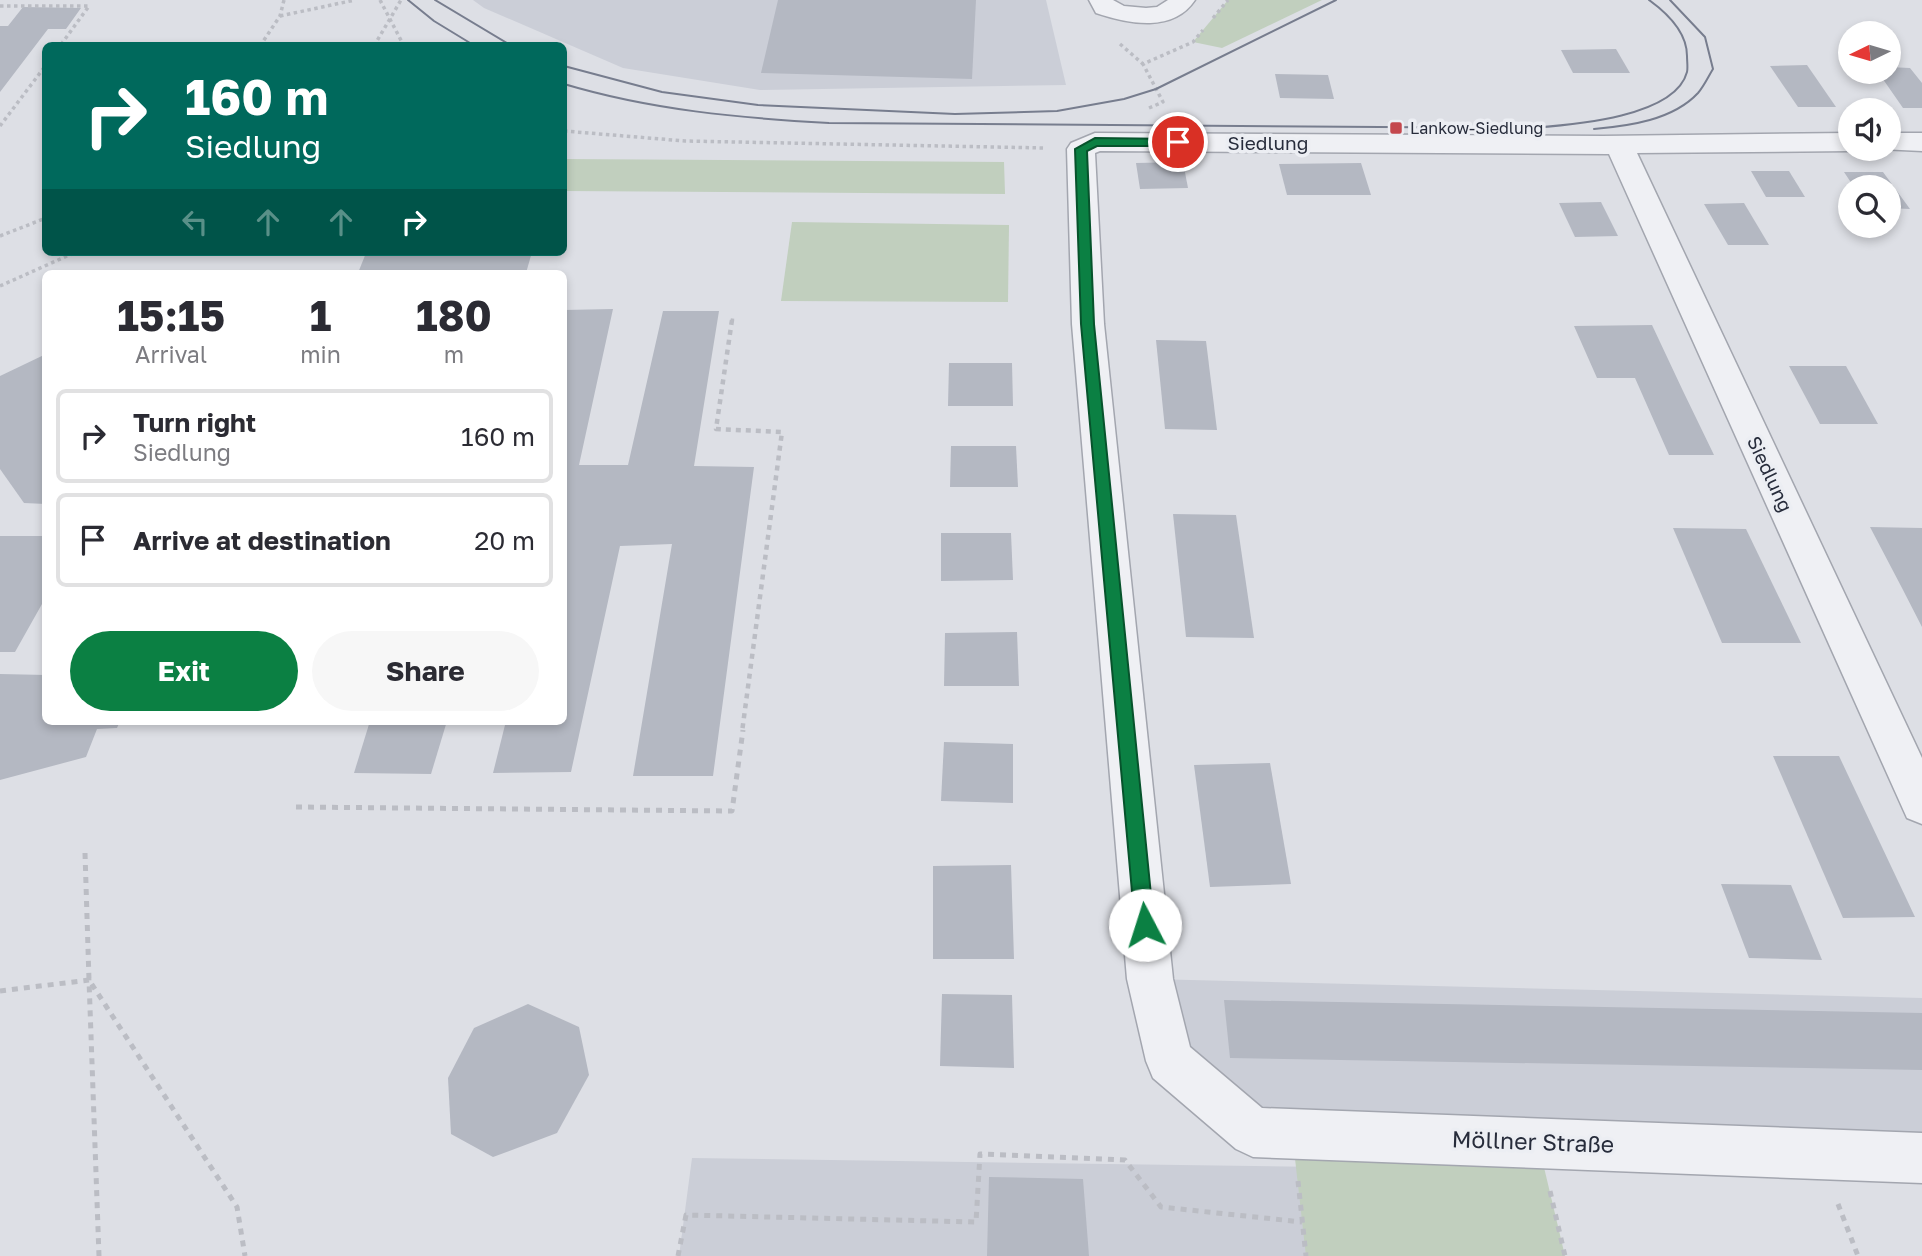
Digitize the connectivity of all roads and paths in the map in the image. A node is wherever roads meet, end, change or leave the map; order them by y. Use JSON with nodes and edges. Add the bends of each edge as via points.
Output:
{"nodes":[{"id":1,"x":284,"y":0,"type":"edge"},
{"id":2,"x":355,"y":0,"type":"edge"},
{"id":3,"x":380,"y":0,"type":"edge"},
{"id":4,"x":401,"y":0,"type":"edge"},
{"id":5,"x":1101,"y":0,"type":"edge"},
{"id":6,"x":1183,"y":0,"type":"edge"},
{"id":7,"x":1228,"y":0,"type":"edge"},
{"id":8,"x":0,"y":6,"type":"edge"},
{"id":9,"x":280,"y":16,"type":"junction"},
{"id":10,"x":390,"y":18,"type":"junction"},
{"id":11,"x":63,"y":42,"type":"edge"},
{"id":12,"x":263,"y":42,"type":"edge"},
{"id":13,"x":376,"y":42,"type":"edge"},
{"id":14,"x":402,"y":42,"type":"edge"},
{"id":15,"x":42,"y":70,"type":"edge"},
{"id":16,"x":1141,"y":111,"type":"dead end"},
{"id":17,"x":0,"y":126,"type":"edge"},
{"id":18,"x":567,"y":131,"type":"edge"},
{"id":19,"x":1838,"y":142,"type":"edge"},
{"id":20,"x":1901,"y":142,"type":"edge"},
{"id":21,"x":1922,"y":142,"type":"edge"},
{"id":22,"x":1619,"y":144,"type":"junction"},
{"id":23,"x":1081,"y":149,"type":"junction"},
{"id":24,"x":42,"y":220,"type":"edge"},
{"id":25,"x":0,"y":236,"type":"edge"},
{"id":26,"x":67,"y":256,"type":"edge"},
{"id":27,"x":0,"y":286,"type":"edge"},
{"id":28,"x":733,"y":316,"type":"dead end"},
{"id":29,"x":1922,"y":804,"type":"edge"},
{"id":30,"x":296,"y":807,"type":"dead end"},
{"id":31,"x":85,"y":853,"type":"dead end"},
{"id":32,"x":89,"y":980,"type":"junction"},
{"id":33,"x":0,"y":991,"type":"edge"},
{"id":34,"x":1292,"y":1132,"type":"junction"},
{"id":35,"x":1538,"y":1142,"type":"junction"},
{"id":36,"x":1922,"y":1158,"type":"edge"},
{"id":37,"x":1302,"y":1222,"type":"junction"},
{"id":38,"x":99,"y":1256,"type":"edge"},
{"id":39,"x":245,"y":1256,"type":"edge"},
{"id":40,"x":678,"y":1256,"type":"edge"},
{"id":41,"x":1306,"y":1256,"type":"edge"},
{"id":42,"x":1565,"y":1256,"type":"edge"}],
"edges":[{"from":1,"to":9,"type":"path"},
{"from":2,"to":9,"type":"path"},
{"from":3,"to":10,"type":"path"},
{"from":4,"to":10,"type":"path"},
{"from":5,"to":6,"type":"street","via":[[1105,8],[1125,15],[1151,16],[1173,11]]},
{"from":7,"to":16,"type":"path","via":[[1193,42],[1143,64],[1163,102]]},
{"from":8,"to":11,"type":"path","via":[[89,6]]},
{"from":9,"to":12,"type":"path"},
{"from":10,"to":13,"type":"path"},
{"from":10,"to":14,"type":"path"},
{"from":15,"to":17,"type":"path"},
{"from":18,"to":23,"type":"path","via":[[685,141]]},
{"from":19,"to":22,"type":"street","name":"Siedlung"},
{"from":20,"to":21,"type":"street"},
{"from":22,"to":23,"type":"street","name":"Siedlung","via":[[1095,142]]},
{"from":22,"to":29,"type":"street","name":"Siedlung"},
{"from":23,"to":34,"type":"street","name":"Möllner Straße","via":[[1088,324],[1149,966],[1170,1061],[1253,1132]]},
{"from":24,"to":25,"type":"path"},
{"from":26,"to":27,"type":"path"},
{"from":28,"to":30,"type":"path","via":[[716,429],[782,432],[732,811]]},
{"from":31,"to":32,"type":"path"},
{"from":32,"to":33,"type":"path"},
{"from":32,"to":38,"type":"path"},
{"from":32,"to":39,"type":"path","via":[[237,1207]]},
{"from":34,"to":35,"type":"street","name":"Möllner Straße"},
{"from":34,"to":37,"type":"path"},
{"from":35,"to":36,"type":"street","name":"Möllner Straße"},
{"from":35,"to":42,"type":"path"},
{"from":37,"to":40,"type":"path","via":[[1161,1207],[1125,1160],[981,1154],[976,1222],[687,1215]]},
{"from":37,"to":41,"type":"path"}]}
